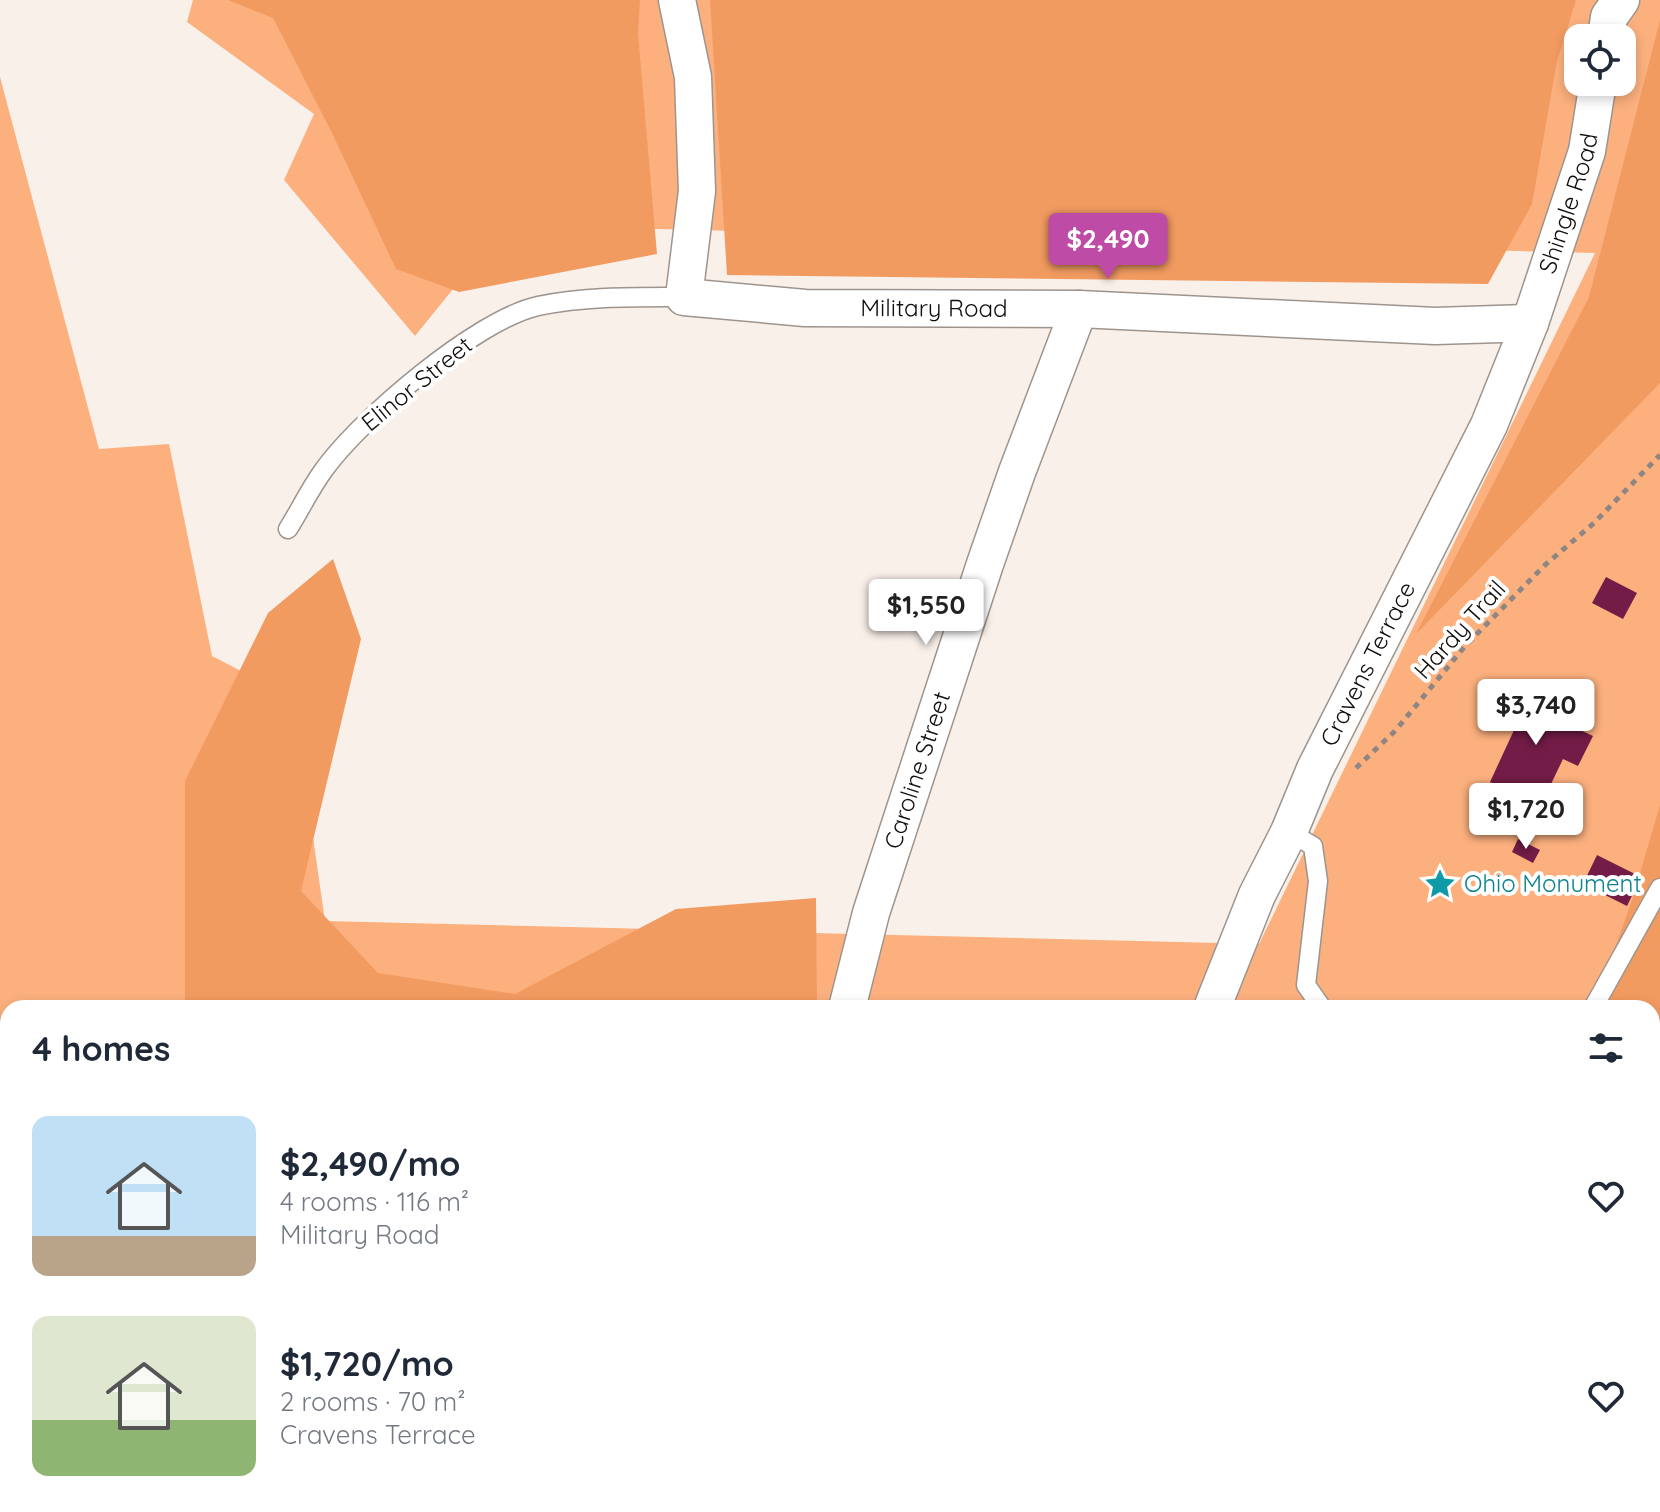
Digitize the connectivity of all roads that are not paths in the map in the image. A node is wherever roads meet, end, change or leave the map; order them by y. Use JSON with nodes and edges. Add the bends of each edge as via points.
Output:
{"nodes":[{"id":1,"x":677,"y":0,"type":"edge"},
{"id":2,"x":1621,"y":0,"type":"edge"},
{"id":3,"x":1608,"y":24,"type":"edge"},
{"id":4,"x":1596,"y":96,"type":"edge"},
{"id":5,"x":684,"y":297,"type":"junction"},
{"id":6,"x":1079,"y":309,"type":"junction"},
{"id":7,"x":1530,"y":323,"type":"junction"},
{"id":8,"x":288,"y":529,"type":"dead end"},
{"id":9,"x":1289,"y":832,"type":"junction"},
{"id":10,"x":1660,"y":888,"type":"edge"},
{"id":11,"x":849,"y":1000,"type":"edge"},
{"id":12,"x":1215,"y":1000,"type":"edge"},
{"id":13,"x":1316,"y":1000,"type":"edge"},
{"id":14,"x":1597,"y":1000,"type":"edge"}],
"edges":[{"from":1,"to":5,"type":"street","via":[[693,77],[697,191]]},
{"from":2,"to":3,"type":"street"},
{"from":4,"to":7,"type":"street","name":"Shingle Road","via":[[1587,151]]},
{"from":5,"to":6,"type":"street","name":"Military Road","via":[[805,308]]},
{"from":5,"to":8,"type":"lane","name":"Elinor Street","via":[[596,297],[535,307],[471,336],[373,415],[323,470]]},
{"from":6,"to":7,"type":"street","name":"Military Road","via":[[1435,326]]},
{"from":6,"to":11,"type":"street","name":"Caroline Street","via":[[980,579],[871,913]]},
{"from":7,"to":9,"type":"street","name":"Cravens Terrace","via":[[1489,425],[1315,769]]},
{"from":9,"to":12,"type":"street","name":"Cravens Terrace"},
{"from":9,"to":13,"type":"lane","via":[[1313,846],[1318,881],[1306,985]]},
{"from":10,"to":14,"type":"lane"}]}
